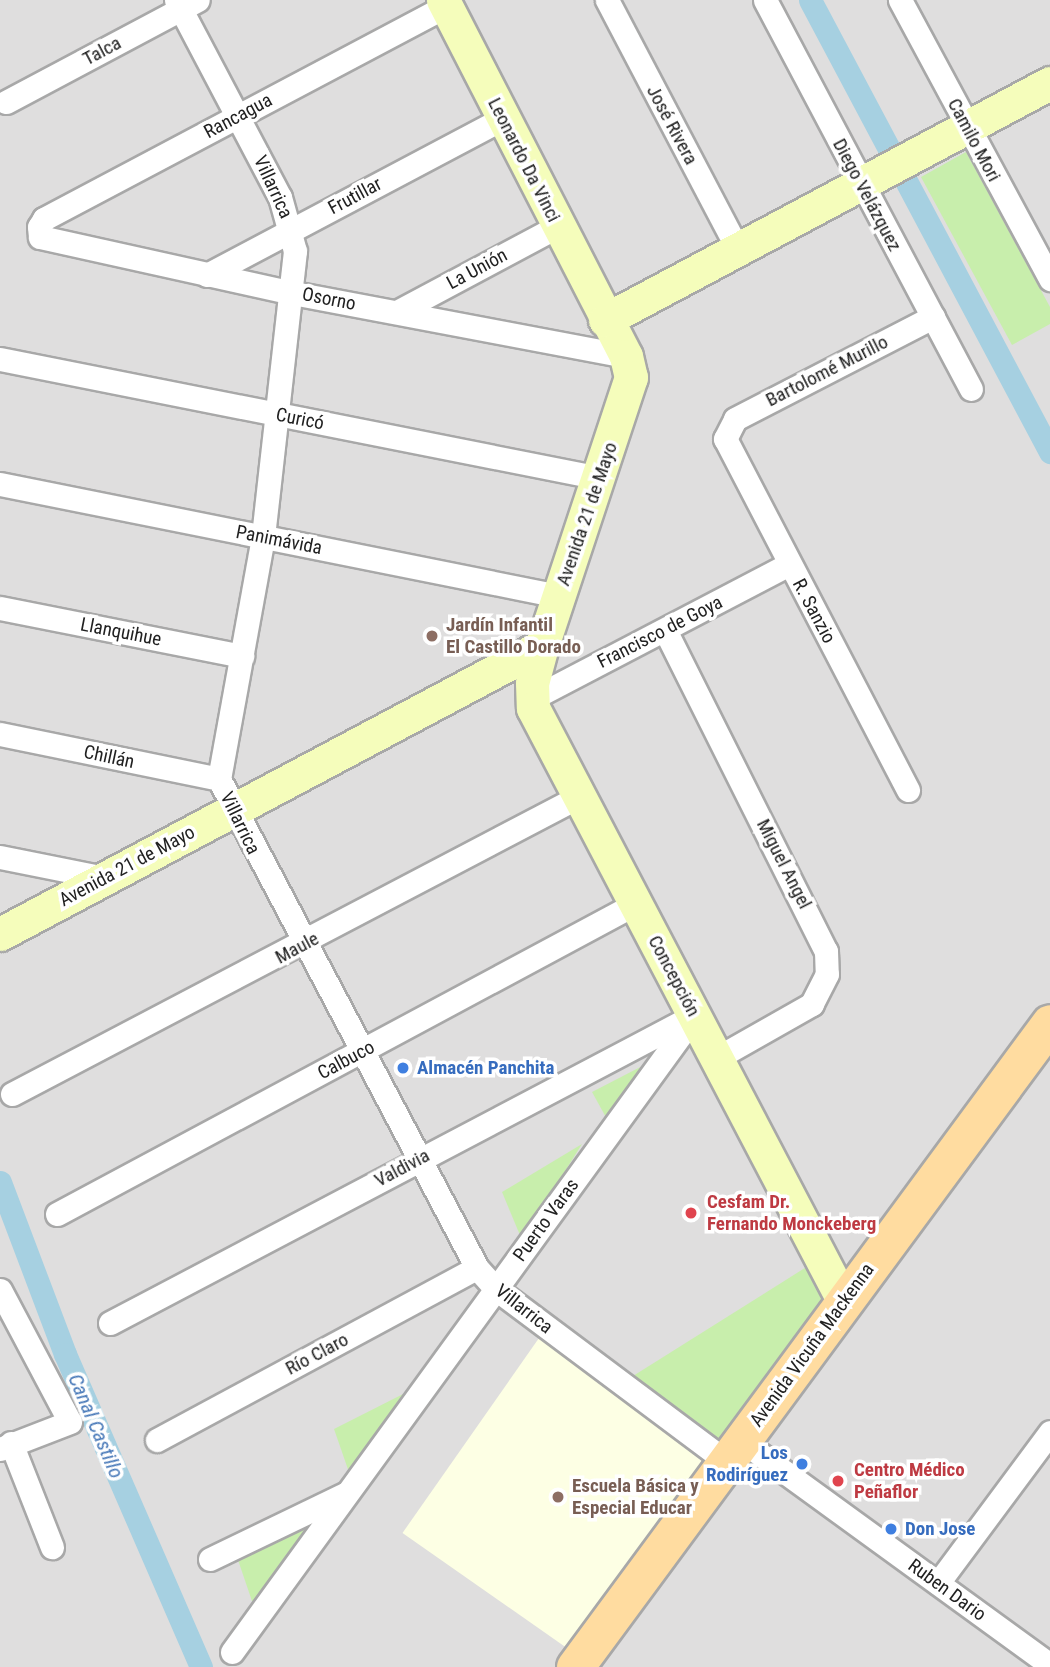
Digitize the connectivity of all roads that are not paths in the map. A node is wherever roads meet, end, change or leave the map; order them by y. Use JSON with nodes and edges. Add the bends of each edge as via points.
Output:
{"nodes":[{"id":1,"x":607,"y":0,"type":"edge"},
{"id":2,"x":765,"y":0,"type":"edge"},
{"id":3,"x":900,"y":0,"type":"edge"},
{"id":4,"x":185,"y":3,"type":"edge"},
{"id":5,"x":444,"y":3,"type":"edge"},
{"id":6,"x":1050,"y":83,"type":"edge"},
{"id":7,"x":6,"y":102,"type":"dead end"},
{"id":8,"x":238,"y":117,"type":"junction"},
{"id":9,"x":503,"y":118,"type":"junction"},
{"id":10,"x":966,"y":127,"type":"junction"},
{"id":11,"x":869,"y":179,"type":"junction"},
{"id":12,"x":558,"y":226,"type":"junction"},
{"id":13,"x":292,"y":229,"type":"junction"},
{"id":14,"x":38,"y":233,"type":"joint"},
{"id":15,"x":738,"y":250,"type":"junction"},
{"id":16,"x":207,"y":275,"type":"junction"},
{"id":17,"x":1050,"y":279,"type":"edge"},
{"id":18,"x":293,"y":293,"type":"junction"},
{"id":19,"x":397,"y":312,"type":"junction"},
{"id":20,"x":933,"y":317,"type":"junction"},
{"id":21,"x":605,"y":320,"type":"junction"},
{"id":22,"x":626,"y":356,"type":"junction"},
{"id":23,"x":0,"y":359,"type":"edge"},
{"id":24,"x":971,"y":388,"type":"dead end"},
{"id":25,"x":278,"y":414,"type":"junction"},
{"id":26,"x":725,"y":431,"type":"joint"},
{"id":27,"x":600,"y":478,"type":"junction"},
{"id":28,"x":0,"y":484,"type":"edge"},
{"id":29,"x":263,"y":537,"type":"junction"},
{"id":30,"x":789,"y":564,"type":"junction"},
{"id":31,"x":559,"y":596,"type":"junction"},
{"id":32,"x":0,"y":608,"type":"edge"},
{"id":33,"x":665,"y":630,"type":"junction"},
{"id":34,"x":542,"y":646,"type":"junction"},
{"id":35,"x":242,"y":656,"type":"junction"},
{"id":36,"x":531,"y":699,"type":"junction"},
{"id":37,"x":0,"y":734,"type":"edge"},
{"id":38,"x":219,"y":779,"type":"junction"},
{"id":39,"x":908,"y":790,"type":"dead end"},
{"id":40,"x":578,"y":797,"type":"junction"},
{"id":41,"x":232,"y":810,"type":"junction"},
{"id":42,"x":0,"y":857,"type":"edge"},
{"id":43,"x":105,"y":878,"type":"junction"},
{"id":44,"x":635,"y":904,"type":"junction"},
{"id":45,"x":0,"y":934,"type":"edge"},
{"id":46,"x":304,"y":944,"type":"junction"},
{"id":47,"x":695,"y":1015,"type":"junction"},
{"id":48,"x":1050,"y":1023,"type":"edge"},
{"id":49,"x":361,"y":1052,"type":"junction"},
{"id":50,"x":717,"y":1058,"type":"junction"},
{"id":51,"x":12,"y":1094,"type":"dead end"},
{"id":52,"x":418,"y":1159,"type":"junction"},
{"id":53,"x":57,"y":1214,"type":"dead end"},
{"id":54,"x":477,"y":1268,"type":"junction"},
{"id":55,"x":496,"y":1289,"type":"junction"},
{"id":56,"x":0,"y":1290,"type":"edge"},
{"id":57,"x":844,"y":1302,"type":"junction"},
{"id":58,"x":110,"y":1323,"type":"dead end"},
{"id":59,"x":1050,"y":1432,"type":"edge"},
{"id":60,"x":157,"y":1440,"type":"dead end"},
{"id":61,"x":5,"y":1446,"type":"edge"},
{"id":62,"x":734,"y":1451,"type":"junction"},
{"id":63,"x":348,"y":1492,"type":"junction"},
{"id":64,"x":52,"y":1547,"type":"dead end"},
{"id":65,"x":210,"y":1559,"type":"dead end"},
{"id":66,"x":938,"y":1583,"type":"junction"},
{"id":67,"x":232,"y":1652,"type":"dead end"},
{"id":68,"x":1048,"y":1663,"type":"edge"},
{"id":69,"x":575,"y":1667,"type":"edge"}],
"edges":[{"from":1,"to":15,"type":"street","name":"José Rivera"},
{"from":2,"to":11,"type":"street","name":"Diego Velázquez"},
{"from":3,"to":10,"type":"street","name":"Camilo Mori"},
{"from":4,"to":7,"type":"street","name":"Talca"},
{"from":4,"to":8,"type":"street","name":"Villarrica"},
{"from":5,"to":8,"type":"street","name":"Rancagua"},
{"from":5,"to":9,"type":"street","name":"Leonardo Da Vinci"},
{"from":6,"to":10,"type":"street"},
{"from":8,"to":13,"type":"street","name":"Villarrica"},
{"from":8,"to":14,"type":"street","name":"Rancagua","via":[[44,219]]},
{"from":9,"to":12,"type":"street","name":"Leonardo Da Vinci"},
{"from":9,"to":13,"type":"street","name":"Frutillar"},
{"from":10,"to":11,"type":"street"},
{"from":10,"to":17,"type":"street","name":"Camilo Mori"},
{"from":11,"to":15,"type":"street"},
{"from":11,"to":20,"type":"street","name":"Diego Velázquez"},
{"from":12,"to":19,"type":"street","name":"La Unión"},
{"from":12,"to":21,"type":"street","name":"Leonardo Da Vinci"},
{"from":13,"to":16,"type":"street","name":"Frutillar"},
{"from":13,"to":18,"type":"street","name":"Villarrica"},
{"from":14,"to":16,"type":"street","name":"Osorno","via":[[49,243]]},
{"from":15,"to":21,"type":"street"},
{"from":16,"to":18,"type":"street","name":"Osorno"},
{"from":18,"to":19,"type":"street","name":"Osorno"},
{"from":18,"to":25,"type":"street","name":"Villarrica"},
{"from":19,"to":22,"type":"street","name":"Osorno"},
{"from":20,"to":24,"type":"street","name":"Diego Velázquez"},
{"from":20,"to":26,"type":"street","name":"Bartolomé Murillo","via":[[735,419]]},
{"from":21,"to":22,"type":"street","name":"Avenida 21 de Mayo"},
{"from":22,"to":27,"type":"street","name":"Avenida 21 de Mayo","via":[[631,387]]},
{"from":23,"to":25,"type":"street","name":"Curicó"},
{"from":25,"to":27,"type":"street","name":"Curicó"},
{"from":25,"to":29,"type":"street","name":"Villarrica"},
{"from":26,"to":30,"type":"street","name":"R. Sanzio","via":[[727,447]]},
{"from":27,"to":31,"type":"street","name":"Avenida 21 de Mayo"},
{"from":28,"to":29,"type":"street","name":"Panimávida"},
{"from":29,"to":31,"type":"street","name":"Panimávida"},
{"from":29,"to":35,"type":"street","name":"Villarrica"},
{"from":30,"to":33,"type":"street","name":"Francisco de Goya"},
{"from":30,"to":39,"type":"street","name":"R. Sanzio"},
{"from":31,"to":34,"type":"street","name":"Avenida 21 de Mayo"},
{"from":32,"to":35,"type":"street","name":"Llanquihue"},
{"from":33,"to":36,"type":"street","name":"Francisco de Goya"},
{"from":33,"to":50,"type":"street","name":"Miguel Angel","via":[[822,940],[827,962],[824,985],[804,1011]]},
{"from":34,"to":36,"type":"street"},
{"from":34,"to":41,"type":"street","name":"Avenida 21 de Mayo"},
{"from":35,"to":38,"type":"street","name":"Villarrica"},
{"from":36,"to":40,"type":"street","name":"Concepción","via":[[538,722]]},
{"from":37,"to":38,"type":"street","name":"Chillán"},
{"from":38,"to":41,"type":"street","name":"Villarrica"},
{"from":40,"to":44,"type":"street","name":"Concepción"},
{"from":40,"to":46,"type":"street","name":"Maule"},
{"from":41,"to":43,"type":"street","name":"Avenida 21 de Mayo"},
{"from":41,"to":46,"type":"street","name":"Villarrica"},
{"from":42,"to":43,"type":"street"},
{"from":43,"to":45,"type":"street","name":"Avenida 21 de Mayo"},
{"from":44,"to":47,"type":"street","name":"Concepción"},
{"from":44,"to":49,"type":"street","name":"Calbuco"},
{"from":46,"to":49,"type":"street","name":"Villarrica"},
{"from":46,"to":51,"type":"street","name":"Maule"},
{"from":47,"to":50,"type":"street","name":"Concepción"},
{"from":47,"to":52,"type":"street","name":"Valdivia"},
{"from":47,"to":55,"type":"street","name":"Puerto Varas"},
{"from":48,"to":57,"type":"main road","name":"Avenida Vicuña Mackenna"},
{"from":49,"to":52,"type":"street","name":"Villarrica"},
{"from":49,"to":53,"type":"street","name":"Calbuco"},
{"from":50,"to":57,"type":"street","name":"Concepción"},
{"from":52,"to":54,"type":"street","name":"Villarrica"},
{"from":52,"to":58,"type":"street","name":"Valdivia"},
{"from":54,"to":55,"type":"street","name":"Villarrica"},
{"from":54,"to":60,"type":"street","name":"Río Claro"},
{"from":55,"to":62,"type":"street","name":"Villarrica"},
{"from":55,"to":63,"type":"street","name":"Puerto Varas"},
{"from":56,"to":61,"type":"street","via":[[70,1422]]},
{"from":57,"to":62,"type":"main road","name":"Avenida Vicuña Mackenna"},
{"from":59,"to":66,"type":"street"},
{"from":61,"to":64,"type":"street"},
{"from":62,"to":66,"type":"street","name":"Ruben Dario"},
{"from":62,"to":69,"type":"main road","name":"Avenida Vicuña Mackenna"},
{"from":63,"to":65,"type":"street","name":"Puerto Varas"},
{"from":63,"to":67,"type":"street","name":"Puerto Varas"},
{"from":66,"to":68,"type":"street","name":"Ruben Dario"}]}
